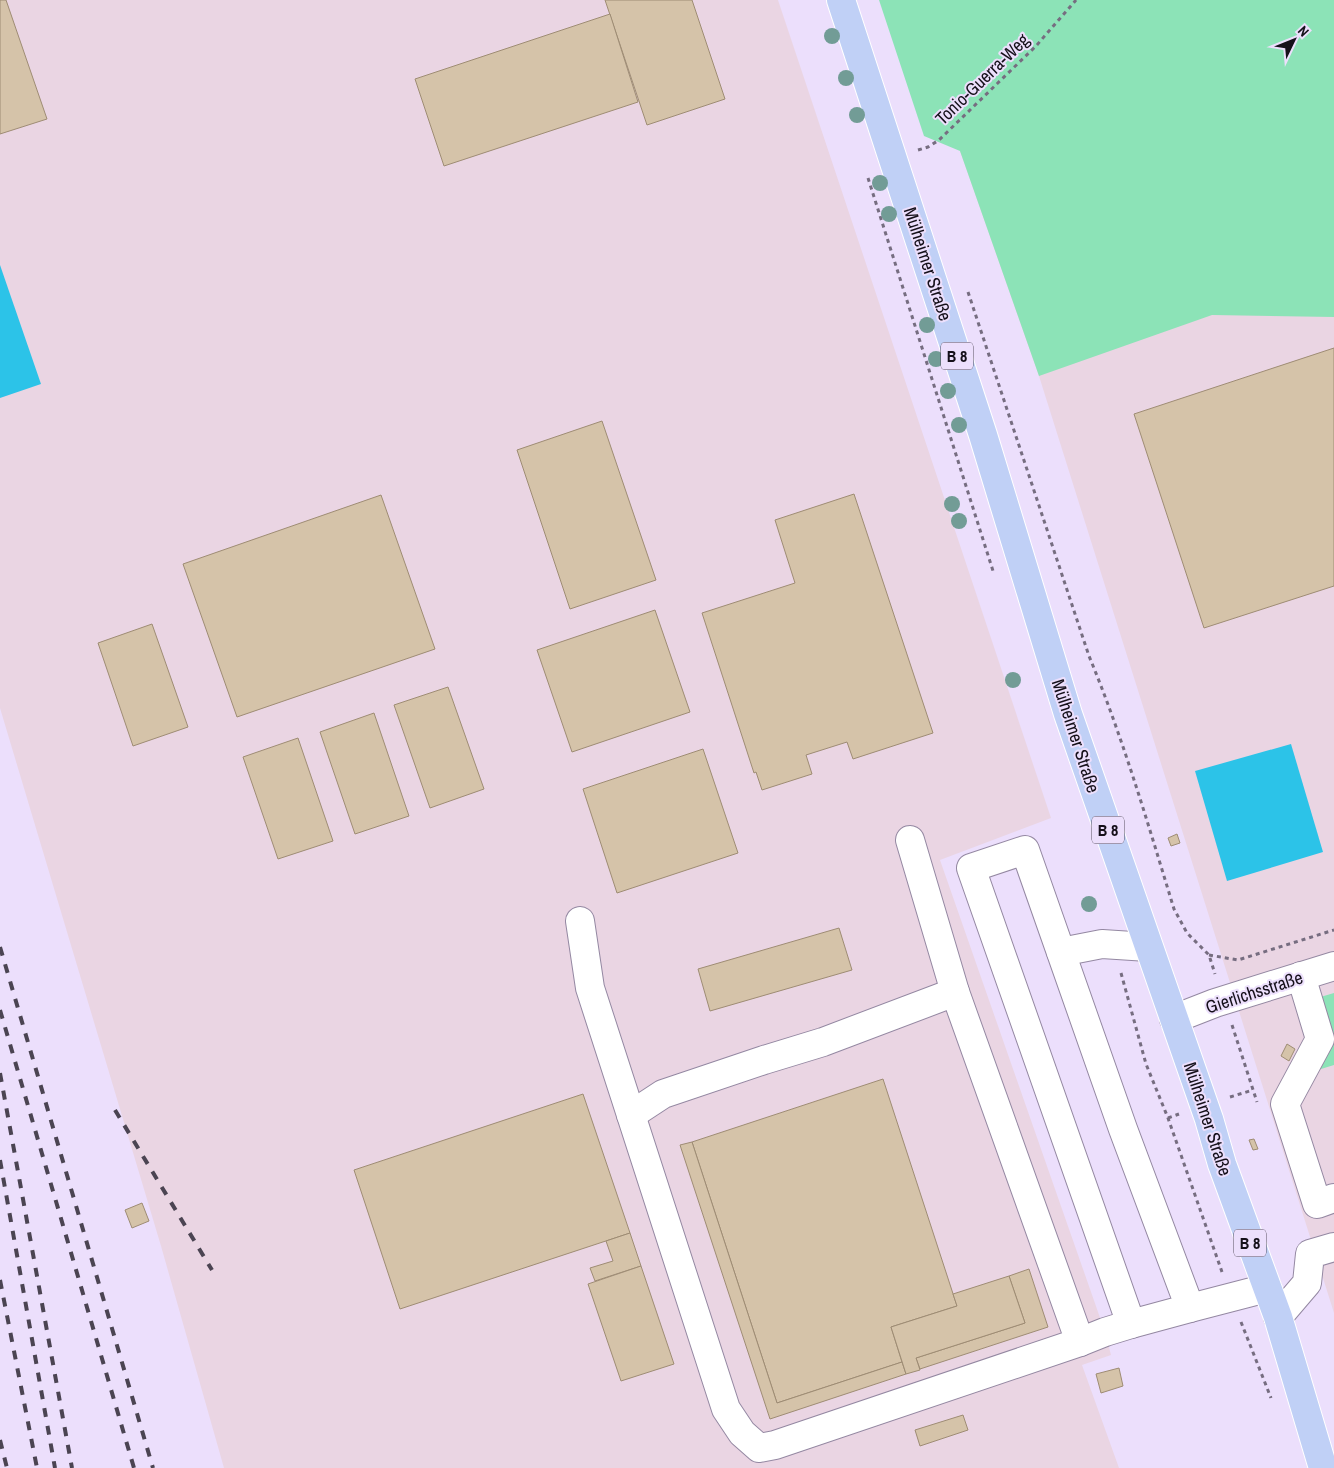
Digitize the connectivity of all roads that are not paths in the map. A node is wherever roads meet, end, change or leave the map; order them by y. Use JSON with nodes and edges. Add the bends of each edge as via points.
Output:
{"nodes":[{"id":1,"x":841,"y":0,"type":"edge"},
{"id":2,"x":910,"y":840,"type":"dead end"},
{"id":3,"x":580,"y":921,"type":"dead end"},
{"id":4,"x":1148,"y":946,"type":"junction"},
{"id":5,"x":1062,"y":952,"type":"junction"},
{"id":6,"x":1334,"y":966,"type":"edge"},
{"id":7,"x":1301,"y":976,"type":"junction"},
{"id":8,"x":955,"y":992,"type":"junction"},
{"id":9,"x":1174,"y":1019,"type":"junction"},
{"id":10,"x":631,"y":1115,"type":"junction"},
{"id":11,"x":1334,"y":1198,"type":"edge"},
{"id":12,"x":1334,"y":1247,"type":"edge"},
{"id":13,"x":1267,"y":1288,"type":"junction"},
{"id":14,"x":1190,"y":1308,"type":"junction"},
{"id":15,"x":1278,"y":1317,"type":"junction"},
{"id":16,"x":1131,"y":1324,"type":"junction"},
{"id":17,"x":1080,"y":1342,"type":"junction"},
{"id":18,"x":756,"y":1458,"type":"edge"},
{"id":19,"x":1323,"y":1468,"type":"edge"}],
"edges":[{"from":1,"to":4,"type":"main road","name":"Mülheimer Straße","number":"B 8","via":[[983,435],[1068,714]]},
{"from":2,"to":8,"type":"street"},
{"from":3,"to":10,"type":"street","via":[[590,988]]},
{"from":4,"to":5,"type":"street","via":[[1102,944]]},
{"from":4,"to":9,"type":"main road","name":"Mülheimer Straße","number":"B 8"},
{"from":5,"to":14,"type":"street"},
{"from":5,"to":16,"type":"street","via":[[1025,850],[971,868]]},
{"from":6,"to":7,"type":"street","name":"Gierlichsstraße"},
{"from":7,"to":9,"type":"street","name":"Gierlichsstraße"},
{"from":7,"to":11,"type":"street","via":[[1320,1038],[1285,1104],[1316,1204]]},
{"from":8,"to":10,"type":"street","via":[[823,1042],[663,1094]]},
{"from":8,"to":17,"type":"street"},
{"from":9,"to":13,"type":"main road","name":"Mülheimer Straße","number":"B 8"},
{"from":10,"to":18,"type":"street","via":[[726,1409]]},
{"from":12,"to":15,"type":"street","via":[[1310,1254],[1307,1283]]},
{"from":13,"to":14,"type":"street"},
{"from":13,"to":15,"type":"main road","name":"Mülheimer Straße","number":"B 8"},
{"from":14,"to":16,"type":"street"},
{"from":15,"to":19,"type":"main road","name":"Mülheimer Straße","number":"B 8"},
{"from":16,"to":17,"type":"street"},
{"from":17,"to":18,"type":"street","via":[[775,1445]]}]}
